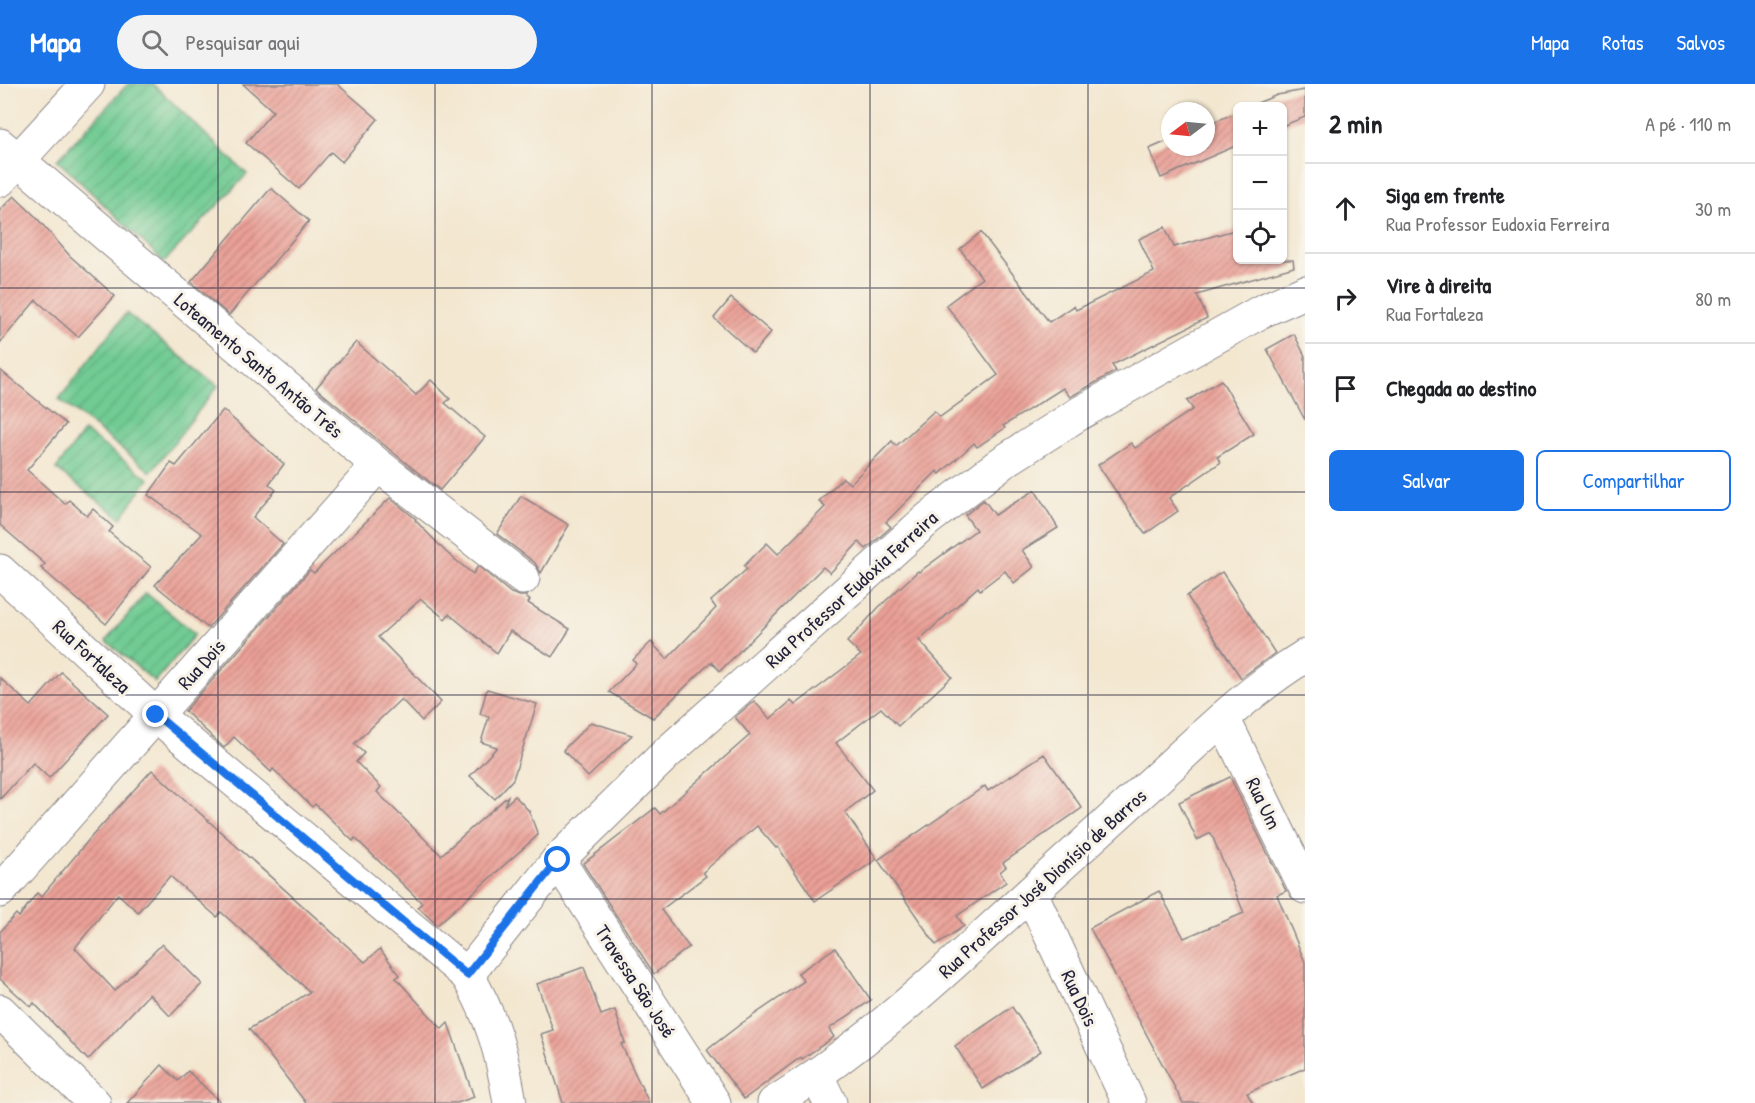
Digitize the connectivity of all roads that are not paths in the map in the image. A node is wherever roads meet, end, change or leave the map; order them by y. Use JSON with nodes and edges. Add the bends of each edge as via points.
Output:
{"nodes":[{"id":1,"x":88,"y":84,"type":"edge"},
{"id":2,"x":6,"y":162,"type":"edge"},
{"id":3,"x":1305,"y":292,"type":"edge"},
{"id":4,"x":378,"y":465,"type":"junction"},
{"id":5,"x":0,"y":571,"type":"edge"},
{"id":6,"x":523,"y":578,"type":"dead end"},
{"id":7,"x":1305,"y":656,"type":"edge"},
{"id":8,"x":156,"y":715,"type":"junction"},
{"id":9,"x":1222,"y":718,"type":"junction"},
{"id":10,"x":558,"y":860,"type":"junction"},
{"id":11,"x":1305,"y":887,"type":"edge"},
{"id":12,"x":0,"y":891,"type":"edge"},
{"id":13,"x":1031,"y":893,"type":"junction"},
{"id":14,"x":467,"y":975,"type":"junction"},
{"id":15,"x":0,"y":1011,"type":"edge"},
{"id":16,"x":824,"y":1090,"type":"edge"},
{"id":17,"x":94,"y":1103,"type":"edge"},
{"id":18,"x":510,"y":1103,"type":"edge"},
{"id":19,"x":714,"y":1103,"type":"edge"},
{"id":20,"x":774,"y":1103,"type":"edge"},
{"id":21,"x":1129,"y":1103,"type":"edge"}],
"edges":[{"from":1,"to":2,"type":"street"},
{"from":2,"to":4,"type":"street","name":"Loteamento Santo Antão Três"},
{"from":3,"to":10,"type":"street","name":"Rua Professor Eudoxia Ferreira","via":[[1262,311],[1080,413],[1003,462],[928,519],[667,753]]},
{"from":4,"to":6,"type":"street","name":"Loteamento Santo Antão Três"},
{"from":4,"to":8,"type":"street","name":"Rua Dois"},
{"from":5,"to":8,"type":"street","name":"Rua Fortaleza"},
{"from":7,"to":9,"type":"street","name":"Rua Professor José Dionísio de Barros"},
{"from":8,"to":12,"type":"street","name":"Rua Dois"},
{"from":8,"to":14,"type":"street","name":"Rua Fortaleza"},
{"from":9,"to":11,"type":"street","name":"Rua Um"},
{"from":9,"to":13,"type":"street","name":"Rua Professor José Dionísio de Barros"},
{"from":10,"to":14,"type":"street","name":"Rua Professor Eudoxia Ferreira"},
{"from":10,"to":19,"type":"street","name":"Travessa São José"},
{"from":13,"to":16,"type":"street","name":"Rua Professor José Dionísio de Barros","via":[[874,1032]]},
{"from":13,"to":21,"type":"street","name":"Rua Dois"},
{"from":14,"to":18,"type":"street","name":"Rua Fortaleza","via":[[483,1001],[502,1056]]},
{"from":15,"to":17,"type":"street"},
{"from":16,"to":20,"type":"street","name":"Rua Professor José Dionísio de Barros"}]}
